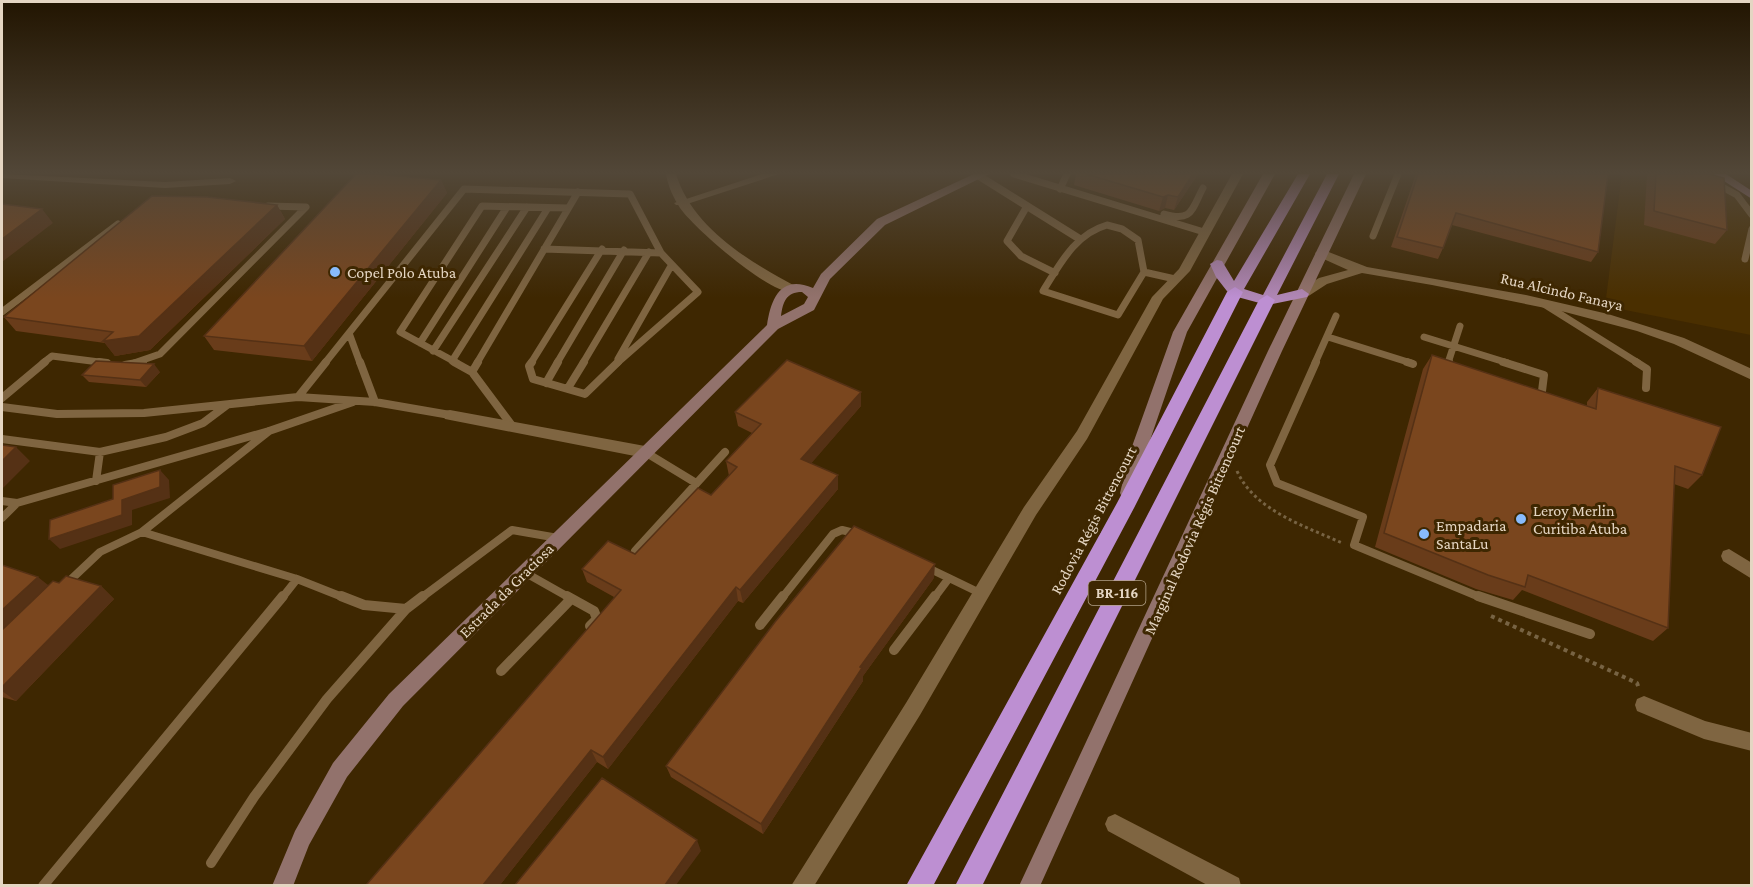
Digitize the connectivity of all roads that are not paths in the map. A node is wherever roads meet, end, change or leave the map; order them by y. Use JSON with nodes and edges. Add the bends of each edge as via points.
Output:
{"nodes":[{"id":1,"x":298,"y":215,"type":"edge"},
{"id":2,"x":443,"y":215,"type":"edge"},
{"id":3,"x":476,"y":215,"type":"edge"},
{"id":4,"x":502,"y":215,"type":"edge"},
{"id":5,"x":522,"y":215,"type":"edge"},
{"id":6,"x":543,"y":215,"type":"edge"},
{"id":7,"x":564,"y":215,"type":"edge"},
{"id":8,"x":641,"y":215,"type":"edge"},
{"id":9,"x":692,"y":215,"type":"edge"},
{"id":10,"x":893,"y":215,"type":"edge"},
{"id":11,"x":1021,"y":215,"type":"edge"},
{"id":12,"x":1042,"y":215,"type":"edge"},
{"id":13,"x":1150,"y":215,"type":"edge"},
{"id":14,"x":1169,"y":215,"type":"edge"},
{"id":15,"x":1188,"y":215,"type":"edge"},
{"id":16,"x":1213,"y":215,"type":"edge"},
{"id":17,"x":1245,"y":215,"type":"edge"},
{"id":18,"x":1280,"y":215,"type":"edge"},
{"id":19,"x":1311,"y":215,"type":"edge"},
{"id":20,"x":1340,"y":215,"type":"edge"},
{"id":21,"x":1381,"y":215,"type":"edge"},
{"id":22,"x":126,"y":218,"type":"edge"},
{"id":23,"x":1752,"y":229,"type":"edge"},
{"id":24,"x":1204,"y":232,"type":"junction"},
{"id":25,"x":1373,"y":236,"type":"dead end"},
{"id":26,"x":1078,"y":237,"type":"junction"},
{"id":27,"x":544,"y":249,"type":"junction"},
{"id":28,"x":602,"y":249,"type":"junction"},
{"id":29,"x":624,"y":250,"type":"junction"},
{"id":30,"x":649,"y":252,"type":"junction"},
{"id":31,"x":661,"y":253,"type":"junction"},
{"id":32,"x":1321,"y":253,"type":"junction"},
{"id":33,"x":1745,"y":259,"type":"dead end"},
{"id":34,"x":1217,"y":264,"type":"junction"},
{"id":35,"x":671,"y":266,"type":"junction"},
{"id":36,"x":1357,"y":271,"type":"junction"},
{"id":37,"x":1144,"y":272,"type":"junction"},
{"id":38,"x":1055,"y":273,"type":"junction"},
{"id":39,"x":825,"y":277,"type":"junction"},
{"id":40,"x":1175,"y":279,"type":"junction"},
{"id":41,"x":1235,"y":292,"type":"junction"},
{"id":42,"x":786,"y":294,"type":"junction"},
{"id":43,"x":1302,"y":294,"type":"junction"},
{"id":44,"x":814,"y":297,"type":"junction"},
{"id":45,"x":1266,"y":300,"type":"junction"},
{"id":46,"x":1541,"y":302,"type":"junction"},
{"id":47,"x":802,"y":311,"type":"junction"},
{"id":48,"x":2,"y":312,"type":"edge"},
{"id":49,"x":1336,"y":316,"type":"dead end"},
{"id":50,"x":773,"y":326,"type":"junction"},
{"id":51,"x":1460,"y":326,"type":"dead end"},
{"id":52,"x":349,"y":333,"type":"junction"},
{"id":53,"x":1328,"y":336,"type":"junction"},
{"id":54,"x":1424,"y":337,"type":"dead end"},
{"id":55,"x":420,"y":343,"type":"junction"},
{"id":56,"x":1452,"y":346,"type":"junction"},
{"id":57,"x":434,"y":351,"type":"junction"},
{"id":58,"x":452,"y":361,"type":"junction"},
{"id":59,"x":1413,"y":364,"type":"dead end"},
{"id":60,"x":615,"y":365,"type":"junction"},
{"id":61,"x":472,"y":372,"type":"junction"},
{"id":62,"x":1456,"y":374,"type":"edge"},
{"id":63,"x":1752,"y":375,"type":"edge"},
{"id":64,"x":546,"y":383,"type":"junction"},
{"id":65,"x":568,"y":388,"type":"junction"},
{"id":66,"x":1646,"y":388,"type":"dead end"},
{"id":67,"x":298,"y":397,"type":"junction"},
{"id":68,"x":1530,"y":397,"type":"edge"},
{"id":69,"x":2,"y":398,"type":"edge"},
{"id":70,"x":360,"y":400,"type":"junction"},
{"id":71,"x":375,"y":402,"type":"junction"},
{"id":72,"x":230,"y":404,"type":"junction"},
{"id":73,"x":2,"y":407,"type":"edge"},
{"id":74,"x":450,"y":415,"type":"joint"},
{"id":75,"x":513,"y":427,"type":"junction"},
{"id":76,"x":269,"y":431,"type":"junction"},
{"id":77,"x":2,"y":439,"type":"edge"},
{"id":78,"x":100,"y":452,"type":"junction"},
{"id":79,"x":645,"y":452,"type":"junction"},
{"id":80,"x":725,"y":452,"type":"dead end"},
{"id":81,"x":96,"y":480,"type":"junction"},
{"id":82,"x":696,"y":483,"type":"junction"},
{"id":83,"x":2,"y":501,"type":"edge"},
{"id":84,"x":17,"y":503,"type":"junction"},
{"id":85,"x":1124,"y":508,"type":"junction"},
{"id":86,"x":2,"y":518,"type":"edge"},
{"id":87,"x":141,"y":532,"type":"junction"},
{"id":88,"x":864,"y":537,"type":"edge"},
{"id":89,"x":558,"y":538,"type":"junction"},
{"id":90,"x":635,"y":551,"type":"edge"},
{"id":91,"x":1729,"y":556,"type":"dead end"},
{"id":92,"x":917,"y":563,"type":"edge"},
{"id":93,"x":524,"y":572,"type":"junction"},
{"id":94,"x":1752,"y":572,"type":"edge"},
{"id":95,"x":949,"y":578,"type":"junction"},
{"id":96,"x":297,"y":579,"type":"junction"},
{"id":97,"x":59,"y":591,"type":"edge"},
{"id":98,"x":982,"y":594,"type":"junction"},
{"id":99,"x":571,"y":599,"type":"junction"},
{"id":100,"x":406,"y":609,"type":"junction"},
{"id":101,"x":760,"y":625,"type":"dead end"},
{"id":102,"x":1590,"y":634,"type":"dead end"},
{"id":103,"x":581,"y":636,"type":"edge"},
{"id":104,"x":894,"y":650,"type":"dead end"},
{"id":105,"x":501,"y":671,"type":"dead end"},
{"id":106,"x":1644,"y":705,"type":"dead end"},
{"id":107,"x":1743,"y":740,"type":"edge"},
{"id":108,"x":1752,"y":752,"type":"edge"},
{"id":109,"x":1115,"y":824,"type":"dead end"},
{"id":110,"x":212,"y":862,"type":"dead end"},
{"id":111,"x":43,"y":885,"type":"edge"},
{"id":112,"x":282,"y":885,"type":"edge"},
{"id":113,"x":801,"y":885,"type":"edge"},
{"id":114,"x":919,"y":885,"type":"edge"},
{"id":115,"x":968,"y":885,"type":"edge"},
{"id":116,"x":1029,"y":885,"type":"edge"},
{"id":117,"x":1231,"y":885,"type":"edge"}],
"edges":[{"from":1,"to":69,"type":"lane","via":[[160,354],[123,365],[52,356]]},
{"from":2,"to":52,"type":"lane"},
{"from":3,"to":55,"type":"lane","via":[[400,332]]},
{"from":4,"to":55,"type":"lane"},
{"from":5,"to":57,"type":"lane"},
{"from":6,"to":58,"type":"lane"},
{"from":7,"to":27,"type":"lane"},
{"from":8,"to":31,"type":"lane"},
{"from":9,"to":42,"type":"street"},
{"from":10,"to":39,"type":"main road","via":[[881,222]]},
{"from":11,"to":38,"type":"lane","via":[[1006,241],[1008,245]]},
{"from":12,"to":26,"type":"street"},
{"from":13,"to":24,"type":"lane"},
{"from":14,"to":15,"type":"lane","via":[[1181,219]]},
{"from":16,"to":24,"type":"street"},
{"from":17,"to":34,"type":"main road"},
{"from":18,"to":41,"type":"highway","name":"Rodovia Régis Bittencourt","number":"BR-116"},
{"from":19,"to":45,"type":"highway","number":"BR-116"},
{"from":20,"to":32,"type":"main road","name":"Marginal Rodovia Régis Bittencourt"},
{"from":21,"to":25,"type":"lane"},
{"from":22,"to":48,"type":"lane"},
{"from":23,"to":33,"type":"lane"},
{"from":24,"to":40,"type":"street","via":[[1184,271]]},
{"from":26,"to":37,"type":"lane","via":[[1105,226],[1133,235],[1142,248]]},
{"from":26,"to":38,"type":"lane"},
{"from":27,"to":28,"type":"lane"},
{"from":27,"to":61,"type":"lane"},
{"from":28,"to":29,"type":"lane"},
{"from":28,"to":64,"type":"lane","via":[[529,366],[533,379]]},
{"from":29,"to":30,"type":"lane"},
{"from":29,"to":64,"type":"lane"},
{"from":30,"to":31,"type":"lane"},
{"from":30,"to":65,"type":"lane"},
{"from":31,"to":35,"type":"lane"},
{"from":32,"to":36,"type":"street","name":"Rua Alcindo Fanaya"},
{"from":32,"to":43,"type":"main road","name":"Marginal Rodovia Régis Bittencourt"},
{"from":34,"to":41,"type":"highway","via":[[1224,281]]},
{"from":34,"to":85,"type":"main road","via":[[1169,359]]},
{"from":35,"to":60,"type":"lane"},
{"from":35,"to":60,"type":"lane","via":[[698,292]]},
{"from":36,"to":43,"type":"street","name":"Rua Alcindo Fanaya","via":[[1323,281]]},
{"from":36,"to":46,"type":"street","name":"Rua Alcindo Fanaya"},
{"from":37,"to":38,"type":"lane","via":[[1118,315],[1043,291]]},
{"from":37,"to":40,"type":"lane"},
{"from":39,"to":42,"type":"main road"},
{"from":39,"to":44,"type":"main road"},
{"from":40,"to":98,"type":"street","via":[[1158,297],[1082,435],[1030,511]]},
{"from":41,"to":45,"type":"highway"},
{"from":41,"to":85,"type":"highway","name":"Rodovia Régis Bittencourt","number":"BR-116"},
{"from":42,"to":44,"type":"main road","via":[[811,292]]},
{"from":42,"to":47,"type":"main road","via":[[786,310]]},
{"from":42,"to":50,"type":"main road"},
{"from":43,"to":45,"type":"highway"},
{"from":43,"to":116,"type":"main road","name":"Marginal Rodovia Régis Bittencourt"},
{"from":44,"to":47,"type":"main road","via":[[814,303]]},
{"from":45,"to":115,"type":"highway","number":"BR-116"},
{"from":46,"to":63,"type":"street","name":"Rua Alcindo Fanaya","via":[[1642,327]]},
{"from":46,"to":66,"type":"lane","via":[[1647,369]]},
{"from":47,"to":50,"type":"main road","name":"Estrada da Graciosa"},
{"from":49,"to":53,"type":"lane"},
{"from":50,"to":79,"type":"main road","name":"Estrada da Graciosa"},
{"from":51,"to":56,"type":"lane"},
{"from":52,"to":67,"type":"lane"},
{"from":52,"to":71,"type":"lane"},
{"from":53,"to":59,"type":"lane"},
{"from":53,"to":102,"type":"lane","via":[[1270,465],[1277,483],[1363,517],[1354,545],[1507,608]]},
{"from":54,"to":56,"type":"lane"},
{"from":55,"to":57,"type":"lane"},
{"from":56,"to":62,"type":"lane","via":[[1445,370]]},
{"from":56,"to":68,"type":"lane","via":[[1544,375],[1540,400]]},
{"from":57,"to":58,"type":"lane"},
{"from":58,"to":61,"type":"lane"},
{"from":60,"to":65,"type":"lane","via":[[585,394]]},
{"from":61,"to":75,"type":"lane"},
{"from":64,"to":65,"type":"lane"},
{"from":67,"to":70,"type":"lane"},
{"from":67,"to":72,"type":"lane"},
{"from":70,"to":71,"type":"lane"},
{"from":70,"to":76,"type":"lane"},
{"from":71,"to":74,"type":"lane"},
{"from":72,"to":73,"type":"lane","via":[[57,414]]},
{"from":72,"to":78,"type":"lane","via":[[203,423]]},
{"from":74,"to":75,"type":"street"},
{"from":75,"to":79,"type":"street"},
{"from":76,"to":81,"type":"lane"},
{"from":76,"to":87,"type":"lane"},
{"from":77,"to":78,"type":"lane"},
{"from":78,"to":81,"type":"lane"},
{"from":79,"to":82,"type":"lane"},
{"from":79,"to":89,"type":"main road","name":"Estrada da Graciosa"},
{"from":80,"to":82,"type":"lane"},
{"from":81,"to":84,"type":"lane"},
{"from":82,"to":90,"type":"lane"},
{"from":83,"to":84,"type":"lane"},
{"from":84,"to":86,"type":"lane"},
{"from":85,"to":114,"type":"highway","name":"Rodovia Régis Bittencourt","number":"BR-116"},
{"from":87,"to":96,"type":"lane"},
{"from":87,"to":97,"type":"lane","via":[[100,552]]},
{"from":88,"to":101,"type":"lane","via":[[848,530],[833,534]]},
{"from":89,"to":93,"type":"main road","name":"Estrada da Graciosa"},
{"from":89,"to":100,"type":"lane","via":[[512,530]]},
{"from":91,"to":94,"type":"street"},
{"from":92,"to":95,"type":"lane"},
{"from":93,"to":99,"type":"lane"},
{"from":93,"to":112,"type":"main road","name":"Estrada da Graciosa","via":[[424,670],[367,734],[317,808]]},
{"from":95,"to":98,"type":"lane"},
{"from":95,"to":104,"type":"lane"},
{"from":96,"to":100,"type":"lane","via":[[364,605]]},
{"from":96,"to":111,"type":"lane"},
{"from":98,"to":113,"type":"street"},
{"from":99,"to":103,"type":"lane","via":[[597,615]]},
{"from":99,"to":105,"type":"lane"},
{"from":100,"to":110,"type":"lane","via":[[327,699],[254,797]]},
{"from":106,"to":107,"type":"street","via":[[1694,726]]},
{"from":107,"to":108,"type":"street"},
{"from":109,"to":117,"type":"street"}]}
